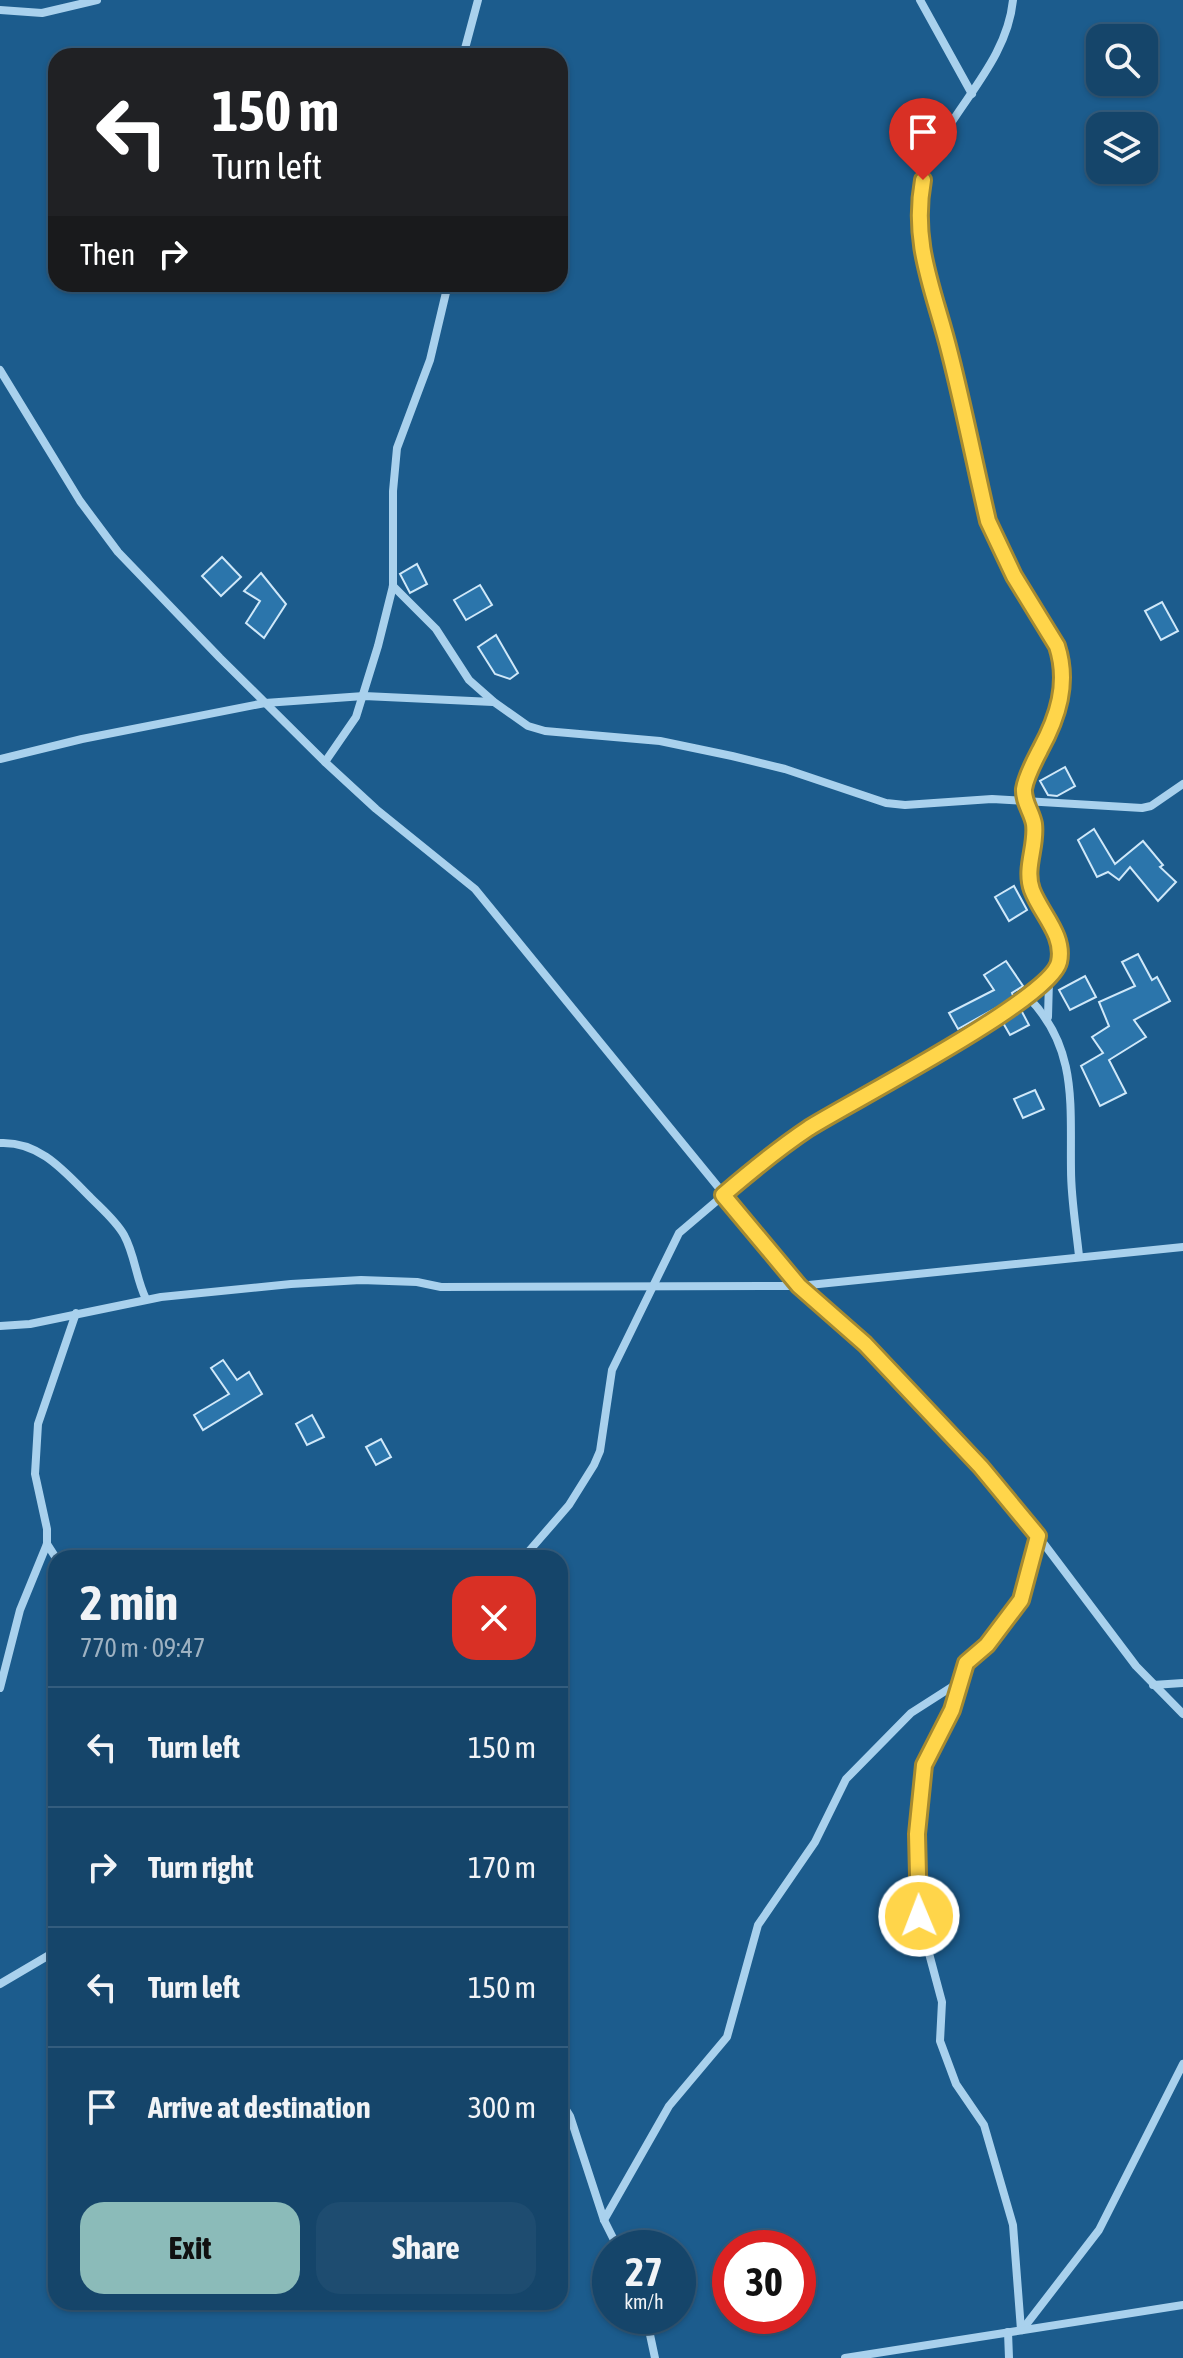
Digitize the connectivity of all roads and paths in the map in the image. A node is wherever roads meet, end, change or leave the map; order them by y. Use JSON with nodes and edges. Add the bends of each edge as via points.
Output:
{"nodes":[{"id":1,"x":97,"y":0,"type":"edge"},
{"id":2,"x":478,"y":0,"type":"edge"},
{"id":3,"x":920,"y":0,"type":"edge"},
{"id":4,"x":1013,"y":0,"type":"edge"},
{"id":5,"x":0,"y":10,"type":"edge"},
{"id":6,"x":465,"y":48,"type":"edge"},
{"id":7,"x":972,"y":94,"type":"junction"},
{"id":8,"x":446,"y":292,"type":"edge"},
{"id":9,"x":0,"y":370,"type":"edge"},
{"id":10,"x":393,"y":586,"type":"junction"},
{"id":11,"x":364,"y":696,"type":"junction"},
{"id":12,"x":494,"y":702,"type":"junction"},
{"id":13,"x":265,"y":703,"type":"junction"},
{"id":14,"x":0,"y":759,"type":"edge"},
{"id":15,"x":325,"y":762,"type":"junction"},
{"id":16,"x":1183,"y":784,"type":"edge"},
{"id":17,"x":1026,"y":803,"type":"junction"},
{"id":18,"x":1049,"y":980,"type":"junction"},
{"id":19,"x":1028,"y":997,"type":"junction"},
{"id":20,"x":1048,"y":1017,"type":"junction"},
{"id":21,"x":0,"y":1143,"type":"edge"},
{"id":22,"x":723,"y":1195,"type":"junction"},
{"id":23,"x":1183,"y":1247,"type":"edge"},
{"id":24,"x":1079,"y":1256,"type":"junction"},
{"id":25,"x":656,"y":1286,"type":"junction"},
{"id":26,"x":799,"y":1286,"type":"junction"},
{"id":27,"x":146,"y":1299,"type":"junction"},
{"id":28,"x":76,"y":1313,"type":"junction"},
{"id":29,"x":0,"y":1326,"type":"edge"},
{"id":30,"x":1038,"y":1536,"type":"junction"},
{"id":31,"x":47,"y":1544,"type":"junction"},
{"id":32,"x":51,"y":1550,"type":"edge"},
{"id":33,"x":530,"y":1550,"type":"edge"},
{"id":34,"x":961,"y":1681,"type":"junction"},
{"id":35,"x":1183,"y":1683,"type":"edge"},
{"id":36,"x":1153,"y":1685,"type":"junction"},
{"id":37,"x":0,"y":1688,"type":"edge"},
{"id":38,"x":1183,"y":1714,"type":"edge"},
{"id":39,"x":48,"y":1956,"type":"edge"},
{"id":40,"x":0,"y":1984,"type":"edge"},
{"id":41,"x":1183,"y":2064,"type":"edge"},
{"id":42,"x":568,"y":2116,"type":"edge"},
{"id":43,"x":604,"y":2220,"type":"junction"},
{"id":44,"x":609,"y":2230,"type":"edge"},
{"id":45,"x":1183,"y":2305,"type":"edge"},
{"id":46,"x":1021,"y":2330,"type":"junction"},
{"id":47,"x":1008,"y":2332,"type":"junction"},
{"id":48,"x":650,"y":2334,"type":"edge"},
{"id":49,"x":655,"y":2358,"type":"edge"},
{"id":50,"x":845,"y":2358,"type":"edge"},
{"id":51,"x":1009,"y":2358,"type":"edge"}],
"edges":[{"from":1,"to":5,"type":"street","via":[[42,13]]},
{"from":2,"to":6,"type":"street"},
{"from":3,"to":7,"type":"street"},
{"from":4,"to":7,"type":"street","via":[[1000,48]]},
{"from":7,"to":17,"type":"street","via":[[930,159],[923,180],[922,255],[995,543],[1062,661],[1059,708],[1029,772]]},
{"from":8,"to":10,"type":"street","via":[[430,360],[397,448]]},
{"from":9,"to":13,"type":"street","via":[[97,526]]},
{"from":10,"to":11,"type":"street"},
{"from":10,"to":12,"type":"street","via":[[436,629],[462,672]]},
{"from":11,"to":12,"type":"street"},
{"from":11,"to":13,"type":"street"},
{"from":11,"to":15,"type":"street"},
{"from":12,"to":17,"type":"street","via":[[517,720],[545,731],[660,741],[719,753],[886,803]]},
{"from":13,"to":14,"type":"street"},
{"from":13,"to":15,"type":"street"},
{"from":15,"to":22,"type":"street","via":[[475,889]]},
{"from":16,"to":17,"type":"street","via":[[1142,808]]},
{"from":17,"to":18,"type":"street","via":[[1034,826],[1032,891],[1061,952]]},
{"from":18,"to":19,"type":"street"},
{"from":18,"to":20,"type":"street"},
{"from":19,"to":20,"type":"street"},
{"from":19,"to":22,"type":"street","via":[[810,1127]]},
{"from":20,"to":24,"type":"street","via":[[1069,1077]]},
{"from":21,"to":27,"type":"street","via":[[12,1142],[56,1163],[117,1224]]},
{"from":22,"to":25,"type":"street","via":[[679,1233]]},
{"from":22,"to":26,"type":"street"},
{"from":23,"to":24,"type":"street"},
{"from":24,"to":26,"type":"street"},
{"from":25,"to":26,"type":"street"},
{"from":25,"to":27,"type":"street","via":[[441,1287],[406,1281],[327,1281]]},
{"from":25,"to":33,"type":"street","via":[[612,1370],[594,1465],[569,1505]]},
{"from":26,"to":30,"type":"street","via":[[865,1344]]},
{"from":27,"to":28,"type":"street"},
{"from":28,"to":29,"type":"street"},
{"from":28,"to":31,"type":"street","via":[[38,1424],[35,1474]]},
{"from":30,"to":34,"type":"street","via":[[1021,1600],[966,1663]]},
{"from":30,"to":36,"type":"street"},
{"from":31,"to":32,"type":"street"},
{"from":31,"to":37,"type":"street","via":[[20,1610]]},
{"from":34,"to":43,"type":"street","via":[[911,1713],[846,1779],[815,1842],[758,1925],[727,2037],[669,2106]]},
{"from":34,"to":46,"type":"street","via":[[924,1765],[917,1834],[919,1916],[942,2002],[940,2041],[956,2084],[984,2125],[1013,2225]]},
{"from":35,"to":36,"type":"street"},
{"from":36,"to":38,"type":"street"},
{"from":39,"to":40,"type":"street"},
{"from":41,"to":46,"type":"street","via":[[1099,2230]]},
{"from":42,"to":43,"type":"street"},
{"from":43,"to":44,"type":"street"},
{"from":45,"to":46,"type":"street"},
{"from":46,"to":47,"type":"street"},
{"from":47,"to":50,"type":"street"},
{"from":47,"to":51,"type":"street"},
{"from":48,"to":49,"type":"street"}]}
